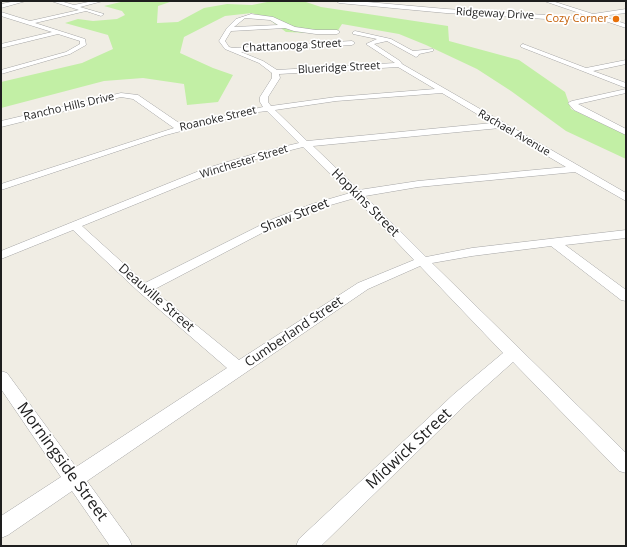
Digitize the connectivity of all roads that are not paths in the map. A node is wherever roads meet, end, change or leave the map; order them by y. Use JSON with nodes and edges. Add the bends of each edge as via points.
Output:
{"nodes":[{"id":1,"x":23,"y":1,"type":"edge"},
{"id":2,"x":57,"y":1,"type":"edge"},
{"id":3,"x":100,"y":1,"type":"edge"},
{"id":4,"x":339,"y":1,"type":"edge"},
{"id":5,"x":549,"y":1,"type":"edge"},
{"id":6,"x":557,"y":1,"type":"edge"},
{"id":7,"x":454,"y":5,"type":"dead end"},
{"id":8,"x":1,"y":6,"type":"edge"},
{"id":9,"x":75,"y":7,"type":"junction"},
{"id":10,"x":85,"y":10,"type":"junction"},
{"id":11,"x":626,"y":11,"type":"edge"},
{"id":12,"x":459,"y":12,"type":"junction"},
{"id":13,"x":1,"y":14,"type":"edge"},
{"id":14,"x":101,"y":14,"type":"dead end"},
{"id":15,"x":593,"y":16,"type":"junction"},
{"id":16,"x":31,"y":22,"type":"junction"},
{"id":17,"x":626,"y":26,"type":"edge"},
{"id":18,"x":60,"y":32,"type":"junction"},
{"id":19,"x":337,"y":32,"type":"dead end"},
{"id":20,"x":358,"y":32,"type":"dead end"},
{"id":21,"x":386,"y":39,"type":"junction"},
{"id":22,"x":352,"y":43,"type":"dead end"},
{"id":23,"x":1,"y":46,"type":"edge"},
{"id":24,"x":523,"y":46,"type":"dead end"},
{"id":25,"x":231,"y":50,"type":"junction"},
{"id":26,"x":431,"y":50,"type":"dead end"},
{"id":27,"x":626,"y":62,"type":"edge"},
{"id":28,"x":401,"y":66,"type":"junction"},
{"id":29,"x":587,"y":70,"type":"junction"},
{"id":30,"x":1,"y":72,"type":"edge"},
{"id":31,"x":275,"y":72,"type":"junction"},
{"id":32,"x":626,"y":86,"type":"edge"},
{"id":33,"x":443,"y":91,"type":"junction"},
{"id":34,"x":626,"y":91,"type":"edge"},
{"id":35,"x":268,"y":108,"type":"junction"},
{"id":36,"x":1,"y":124,"type":"edge"},
{"id":37,"x":501,"y":125,"type":"junction"},
{"id":38,"x":180,"y":128,"type":"junction"},
{"id":39,"x":626,"y":132,"type":"edge"},
{"id":40,"x":305,"y":144,"type":"junction"},
{"id":41,"x":576,"y":169,"type":"junction"},
{"id":42,"x":1,"y":188,"type":"edge"},
{"id":43,"x":357,"y":194,"type":"junction"},
{"id":44,"x":626,"y":198,"type":"edge"},
{"id":45,"x":74,"y":225,"type":"junction"},
{"id":46,"x":626,"y":234,"type":"edge"},
{"id":47,"x":553,"y":242,"type":"junction"},
{"id":48,"x":1,"y":255,"type":"edge"},
{"id":49,"x":422,"y":261,"type":"junction"},
{"id":50,"x":144,"y":289,"type":"junction"},
{"id":51,"x":626,"y":297,"type":"edge"},
{"id":52,"x":513,"y":353,"type":"junction"},
{"id":53,"x":238,"y":370,"type":"junction"},
{"id":54,"x":1,"y":377,"type":"edge"},
{"id":55,"x":626,"y":465,"type":"edge"},
{"id":56,"x":74,"y":479,"type":"junction"},
{"id":57,"x":1,"y":528,"type":"edge"},
{"id":58,"x":122,"y":546,"type":"edge"},
{"id":59,"x":306,"y":546,"type":"edge"}],
"edges":[{"from":1,"to":8,"type":"street"},
{"from":2,"to":9,"type":"street"},
{"from":3,"to":9,"type":"street"},
{"from":4,"to":12,"type":"street","name":"Ridgeway Drive"},
{"from":5,"to":6,"type":"street"},
{"from":5,"to":15,"type":"street"},
{"from":7,"to":12,"type":"street"},
{"from":9,"to":10,"type":"street"},
{"from":10,"to":14,"type":"street"},
{"from":10,"to":16,"type":"street"},
{"from":11,"to":15,"type":"street","name":"Ridgeway Drive"},
{"from":12,"to":15,"type":"street","name":"Ridgeway Drive","via":[[568,18]]},
{"from":13,"to":16,"type":"street"},
{"from":15,"to":17,"type":"street"},
{"from":16,"to":18,"type":"street"},
{"from":18,"to":23,"type":"street"},
{"from":18,"to":30,"type":"street","via":[[82,39],[83,45],[68,53]]},
{"from":19,"to":25,"type":"street","via":[[304,30],[285,26],[271,18],[251,16],[238,20],[229,29],[222,41]]},
{"from":20,"to":21,"type":"street"},
{"from":21,"to":26,"type":"street","via":[[414,54]]},
{"from":21,"to":28,"type":"street","name":"Rachael Avenue","via":[[369,44]]},
{"from":22,"to":25,"type":"street","name":"Chattanooga Street"},
{"from":24,"to":29,"type":"street"},
{"from":25,"to":31,"type":"street","via":[[261,62]]},
{"from":27,"to":29,"type":"street"},
{"from":28,"to":31,"type":"street","name":"Blueridge Street"},
{"from":28,"to":33,"type":"street","name":"Rachael Avenue"},
{"from":29,"to":32,"type":"street"},
{"from":31,"to":35,"type":"street","via":[[276,78],[264,97]]},
{"from":33,"to":35,"type":"street","name":"Roanoke Street","via":[[336,99]]},
{"from":33,"to":37,"type":"street","name":"Rachael Avenue"},
{"from":34,"to":39,"type":"street","via":[[572,104]]},
{"from":35,"to":38,"type":"street","name":"Roanoke Street"},
{"from":35,"to":40,"type":"street","name":"Hopkins Street"},
{"from":36,"to":38,"type":"street","name":"Rancho Hills Drive","via":[[115,96],[129,95]]},
{"from":37,"to":40,"type":"street","name":"Winchester Street","via":[[383,134]]},
{"from":37,"to":41,"type":"street","name":"Rachael Avenue"},
{"from":38,"to":42,"type":"street","name":"Roanoke Street"},
{"from":40,"to":43,"type":"street","name":"Hopkins Street"},
{"from":40,"to":45,"type":"street","name":"Winchester Street","via":[[208,171]]},
{"from":41,"to":43,"type":"street","name":"Shaw Street","via":[[418,184]]},
{"from":41,"to":44,"type":"street","name":"Rachael Avenue"},
{"from":43,"to":49,"type":"street","name":"Hopkins Street"},
{"from":43,"to":50,"type":"street","name":"Shaw Street","via":[[277,221]]},
{"from":45,"to":48,"type":"street","name":"Winchester Street"},
{"from":45,"to":50,"type":"street","name":"Deauville Street"},
{"from":46,"to":47,"type":"street","name":"Cumberland Street"},
{"from":47,"to":49,"type":"street","name":"Cumberland Street"},
{"from":47,"to":51,"type":"street"},
{"from":49,"to":52,"type":"street","name":"Hopkins Street"},
{"from":49,"to":53,"type":"street","name":"Cumberland Street","via":[[363,286]]},
{"from":50,"to":53,"type":"street","name":"Deauville Street"},
{"from":52,"to":55,"type":"street","name":"Hopkins Street"},
{"from":52,"to":59,"type":"street","name":"Midwick Street"},
{"from":53,"to":56,"type":"street","name":"Cumberland Street"},
{"from":54,"to":56,"type":"street","name":"Morningside Street"},
{"from":56,"to":57,"type":"street","name":"Cumberland Street"},
{"from":56,"to":58,"type":"street","name":"Morningside Street"}]}
